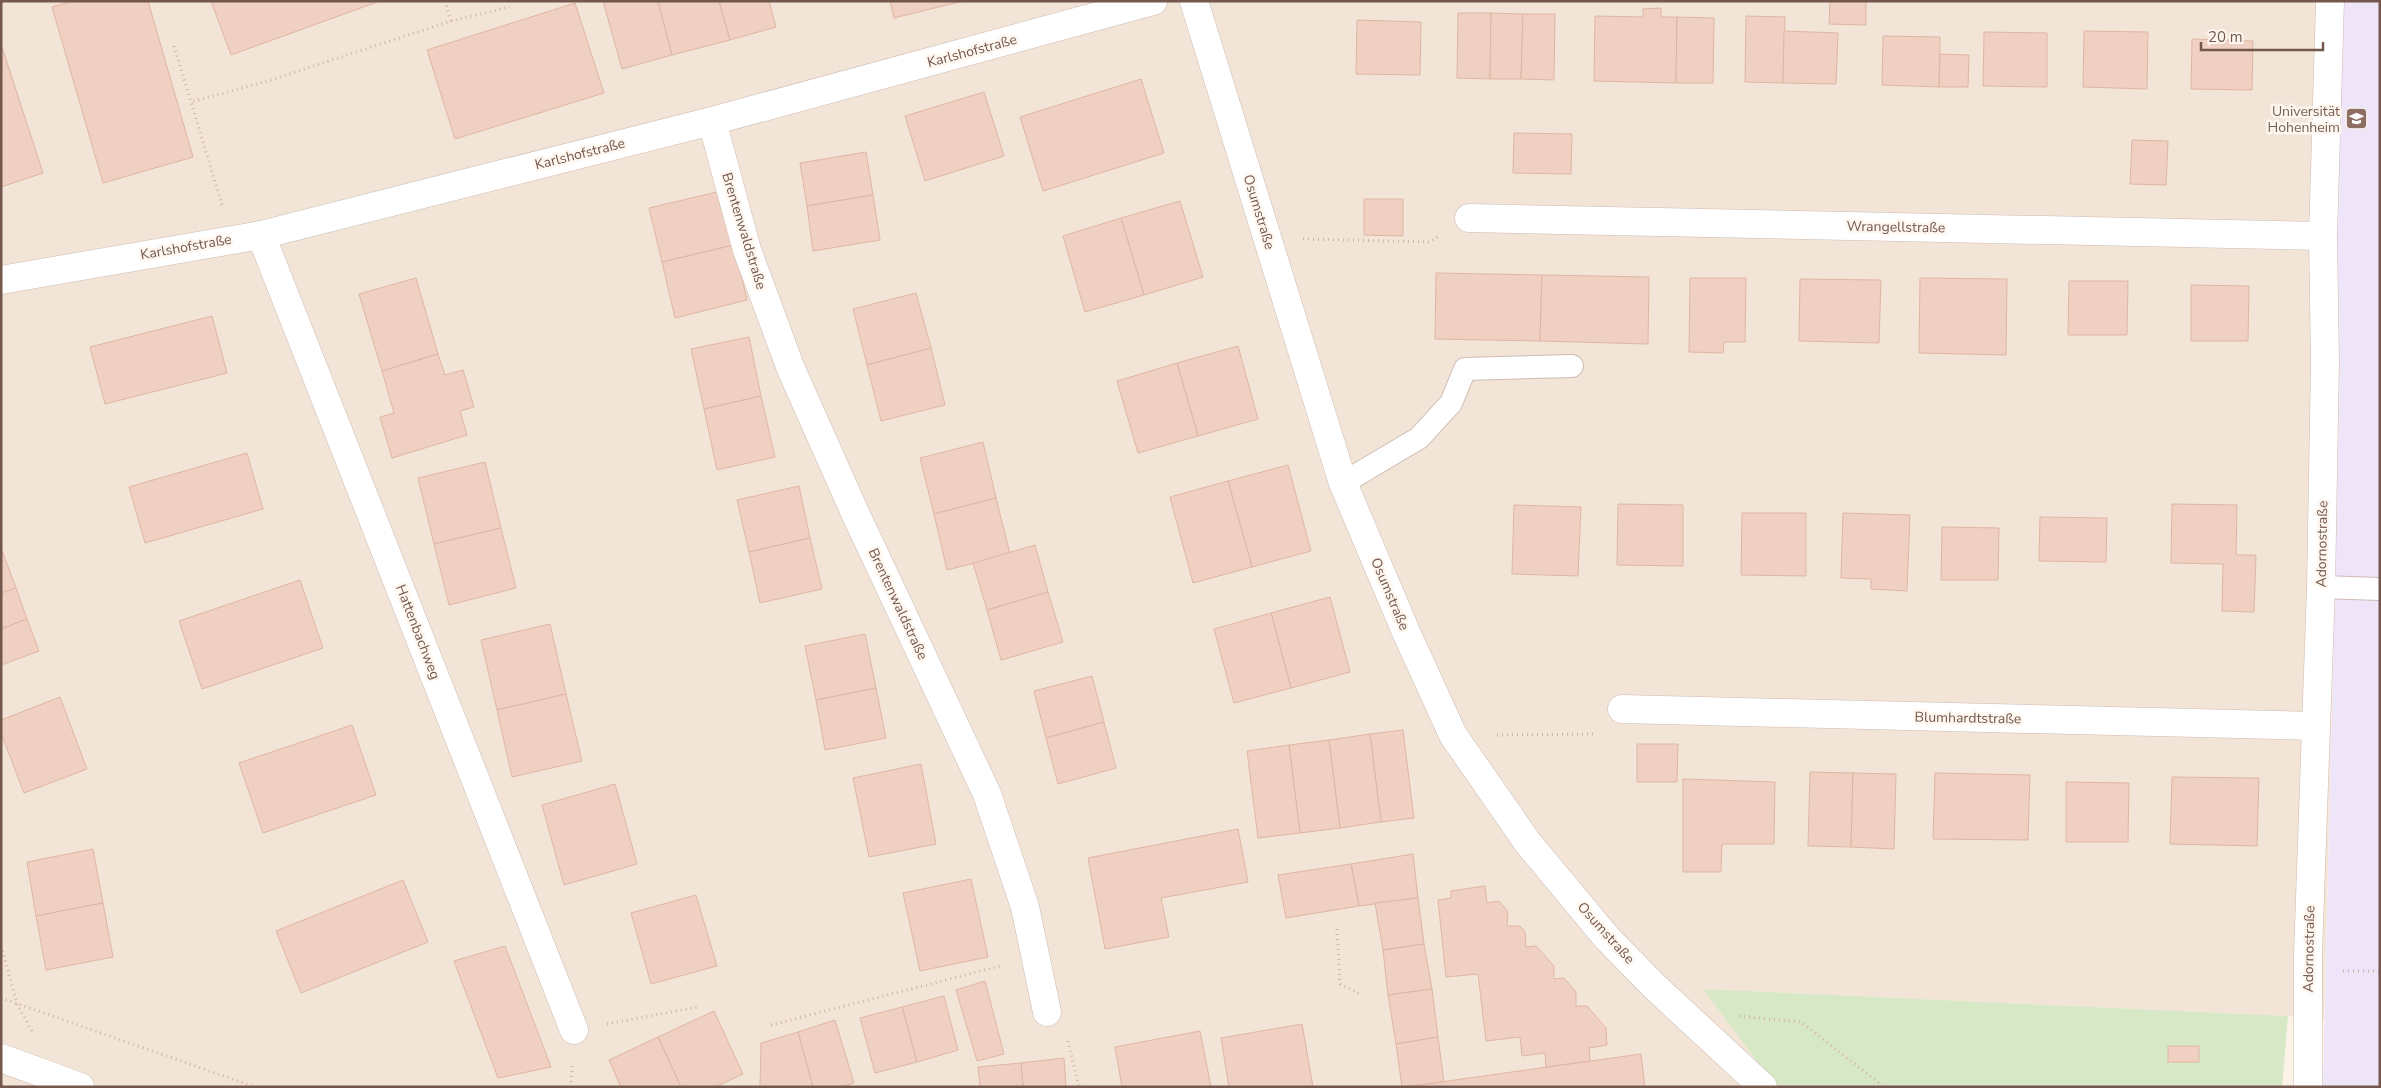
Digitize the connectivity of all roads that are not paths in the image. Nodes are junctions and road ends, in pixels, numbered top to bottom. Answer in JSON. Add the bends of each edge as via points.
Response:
{"nodes":[{"id":1,"x":1153,"y":1,"type":"edge"},
{"id":2,"x":1194,"y":1,"type":"edge"},
{"id":3,"x":2330,"y":1,"type":"edge"},
{"id":4,"x":712,"y":121,"type":"junction"},
{"id":5,"x":1469,"y":218,"type":"road end"},
{"id":6,"x":261,"y":234,"type":"junction"},
{"id":7,"x":2323,"y":236,"type":"junction"},
{"id":8,"x":1,"y":280,"type":"edge"},
{"id":9,"x":1572,"y":366,"type":"dead end"},
{"id":10,"x":1343,"y":483,"type":"junction"},
{"id":11,"x":2321,"y":587,"type":"junction"},
{"id":12,"x":2380,"y":589,"type":"edge"},
{"id":13,"x":1622,"y":710,"type":"road end"},
{"id":14,"x":2314,"y":726,"type":"junction"},
{"id":15,"x":1047,"y":1012,"type":"road end"},
{"id":16,"x":574,"y":1030,"type":"road end"},
{"id":17,"x":1,"y":1058,"type":"edge"},
{"id":18,"x":69,"y":1083,"type":"edge"},
{"id":19,"x":1763,"y":1087,"type":"edge"},
{"id":20,"x":2308,"y":1087,"type":"edge"}],
"edges":[{"from":1,"to":4,"type":"street","name":"Karlshofstraße"},
{"from":2,"to":10,"type":"street","name":"Osumstraße"},
{"from":3,"to":7,"type":"street","name":"Adornostraße"},
{"from":4,"to":6,"type":"street","name":"Karlshofstraße"},
{"from":4,"to":15,"type":"street","name":"Brentenwaldstraße","via":[[747,250],[791,369],[987,794],[1025,907]]},
{"from":5,"to":7,"type":"street","name":"Wrangellstraße"},
{"from":6,"to":8,"type":"street","name":"Karlshofstraße"},
{"from":6,"to":16,"type":"street","name":"Hattenbachweg"},
{"from":7,"to":11,"type":"street","name":"Adornostraße","via":[[2325,362]]},
{"from":9,"to":10,"type":"lane","via":[[1465,369],[1451,403],[1418,438]]},
{"from":10,"to":19,"type":"street","name":"Osumstraße","via":[[1453,735],[1528,844],[1607,938]]},
{"from":11,"to":12,"type":"lane"},
{"from":11,"to":14,"type":"street","name":"Adornostraße"},
{"from":13,"to":14,"type":"street","name":"Blumhardtstraße"},
{"from":14,"to":20,"type":"street","name":"Adornostraße"},
{"from":17,"to":18,"type":"street"}]}
